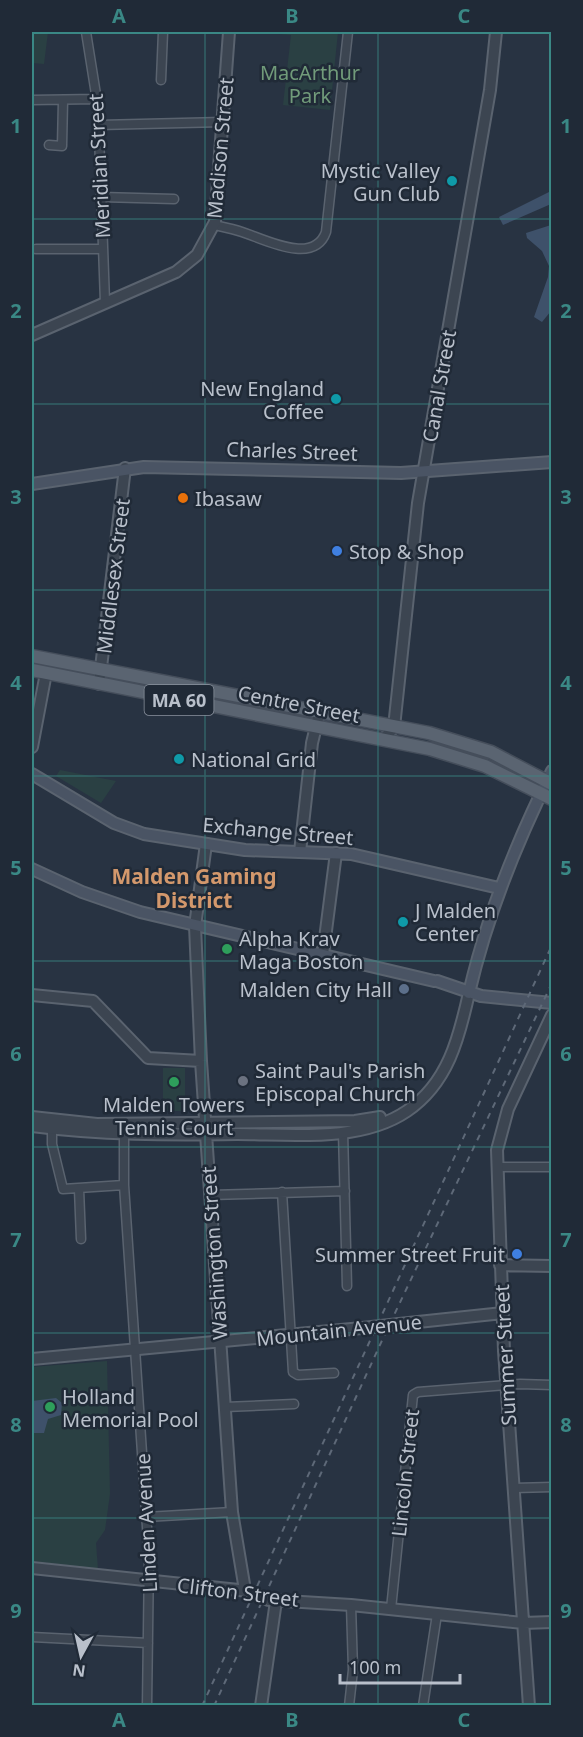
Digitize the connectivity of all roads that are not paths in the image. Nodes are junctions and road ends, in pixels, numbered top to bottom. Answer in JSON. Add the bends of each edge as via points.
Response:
{"nodes":[{"id":1,"x":86,"y":32,"type":"edge"},
{"id":2,"x":163,"y":32,"type":"edge"},
{"id":3,"x":229,"y":32,"type":"edge"},
{"id":4,"x":348,"y":32,"type":"edge"},
{"id":5,"x":496,"y":32,"type":"edge"},
{"id":6,"x":161,"y":80,"type":"dead end"},
{"id":7,"x":98,"y":99,"type":"junction"},
{"id":8,"x":32,"y":100,"type":"edge"},
{"id":9,"x":63,"y":100,"type":"junction"},
{"id":10,"x":223,"y":122,"type":"junction"},
{"id":11,"x":99,"y":125,"type":"junction"},
{"id":12,"x":49,"y":145,"type":"dead end"},
{"id":13,"x":100,"y":197,"type":"junction"},
{"id":14,"x":174,"y":199,"type":"dead end"},
{"id":15,"x":214,"y":225,"type":"junction"},
{"id":16,"x":36,"y":249,"type":"dead end"},
{"id":17,"x":102,"y":249,"type":"junction"},
{"id":18,"x":105,"y":302,"type":"junction"},
{"id":19,"x":32,"y":334,"type":"edge"},
{"id":20,"x":552,"y":462,"type":"edge"},
{"id":21,"x":125,"y":468,"type":"junction"},
{"id":22,"x":424,"y":472,"type":"junction"},
{"id":23,"x":32,"y":484,"type":"edge"},
{"id":24,"x":32,"y":656,"type":"edge"},
{"id":25,"x":32,"y":670,"type":"edge"},
{"id":26,"x":102,"y":670,"type":"junction"},
{"id":27,"x":46,"y":673,"type":"junction"},
{"id":28,"x":99,"y":684,"type":"junction"},
{"id":29,"x":317,"y":720,"type":"junction"},
{"id":30,"x":394,"y":727,"type":"junction"},
{"id":31,"x":384,"y":739,"type":"junction"},
{"id":32,"x":32,"y":747,"type":"edge"},
{"id":33,"x":32,"y":776,"type":"edge"},
{"id":34,"x":550,"y":779,"type":"edge"},
{"id":35,"x":546,"y":796,"type":"edge"},
{"id":36,"x":206,"y":844,"type":"junction"},
{"id":37,"x":300,"y":852,"type":"junction"},
{"id":38,"x":336,"y":853,"type":"junction"},
{"id":39,"x":32,"y":869,"type":"edge"},
{"id":40,"x":499,"y":888,"type":"junction"},
{"id":41,"x":195,"y":926,"type":"junction"},
{"id":42,"x":323,"y":954,"type":"junction"},
{"id":43,"x":469,"y":993,"type":"junction"},
{"id":44,"x":32,"y":995,"type":"edge"},
{"id":45,"x":552,"y":1003,"type":"edge"},
{"id":46,"x":552,"y":1015,"type":"edge"},
{"id":47,"x":201,"y":1061,"type":"junction"},
{"id":48,"x":421,"y":1097,"type":"junction"},
{"id":49,"x":32,"y":1117,"type":"edge"},
{"id":50,"x":314,"y":1120,"type":"junction"},
{"id":51,"x":32,"y":1126,"type":"edge"},
{"id":52,"x":52,"y":1128,"type":"junction"},
{"id":53,"x":205,"y":1129,"type":"junction"},
{"id":54,"x":124,"y":1130,"type":"junction"},
{"id":55,"x":343,"y":1132,"type":"junction"},
{"id":56,"x":314,"y":1133,"type":"junction"},
{"id":57,"x":497,"y":1167,"type":"junction"},
{"id":58,"x":552,"y":1167,"type":"edge"},
{"id":59,"x":124,"y":1185,"type":"junction"},
{"id":60,"x":79,"y":1189,"type":"junction"},
{"id":61,"x":345,"y":1191,"type":"junction"},
{"id":62,"x":282,"y":1192,"type":"junction"},
{"id":63,"x":210,"y":1195,"type":"junction"},
{"id":64,"x":81,"y":1239,"type":"dead end"},
{"id":65,"x":500,"y":1265,"type":"junction"},
{"id":66,"x":552,"y":1266,"type":"edge"},
{"id":67,"x":347,"y":1286,"type":"dead end"},
{"id":68,"x":503,"y":1313,"type":"junction"},
{"id":69,"x":292,"y":1335,"type":"junction"},
{"id":70,"x":220,"y":1342,"type":"junction"},
{"id":71,"x":135,"y":1349,"type":"junction"},
{"id":72,"x":32,"y":1359,"type":"edge"},
{"id":73,"x":334,"y":1373,"type":"dead end"},
{"id":74,"x":506,"y":1385,"type":"junction"},
{"id":75,"x":552,"y":1385,"type":"edge"},
{"id":76,"x":294,"y":1404,"type":"dead end"},
{"id":77,"x":225,"y":1407,"type":"junction"},
{"id":78,"x":552,"y":1487,"type":"edge"},
{"id":79,"x":514,"y":1488,"type":"junction"},
{"id":80,"x":232,"y":1512,"type":"junction"},
{"id":81,"x":146,"y":1517,"type":"junction"},
{"id":82,"x":32,"y":1568,"type":"edge"},
{"id":83,"x":150,"y":1581,"type":"junction"},
{"id":84,"x":247,"y":1590,"type":"junction"},
{"id":85,"x":272,"y":1601,"type":"junction"},
{"id":86,"x":351,"y":1605,"type":"junction"},
{"id":87,"x":391,"y":1609,"type":"junction"},
{"id":88,"x":437,"y":1614,"type":"junction"},
{"id":89,"x":552,"y":1622,"type":"edge"},
{"id":90,"x":523,"y":1623,"type":"junction"},
{"id":91,"x":32,"y":1637,"type":"edge"},
{"id":92,"x":148,"y":1643,"type":"junction"},
{"id":93,"x":147,"y":1706,"type":"edge"},
{"id":94,"x":261,"y":1706,"type":"edge"},
{"id":95,"x":349,"y":1706,"type":"edge"},
{"id":96,"x":423,"y":1706,"type":"edge"},
{"id":97,"x":529,"y":1706,"type":"edge"}],
"edges":[{"from":1,"to":7,"type":"street","name":"Meridian Street"},
{"from":2,"to":6,"type":"street"},
{"from":3,"to":10,"type":"street","name":"Madison Street"},
{"from":4,"to":15,"type":"street","via":[[322,239],[308,248],[282,246]]},
{"from":5,"to":22,"type":"street","name":"Canal Street","via":[[490,90]]},
{"from":7,"to":9,"type":"street"},
{"from":7,"to":11,"type":"street","name":"Meridian Street"},
{"from":8,"to":9,"type":"street"},
{"from":9,"to":12,"type":"street","via":[[62,146]]},
{"from":10,"to":11,"type":"street"},
{"from":10,"to":15,"type":"street","name":"Madison Street"},
{"from":11,"to":13,"type":"street","name":"Meridian Street"},
{"from":13,"to":14,"type":"street"},
{"from":13,"to":17,"type":"street","name":"Meridian Street"},
{"from":15,"to":18,"type":"street","name":"Madison Street","via":[[185,267]]},
{"from":16,"to":17,"type":"street"},
{"from":17,"to":18,"type":"street","name":"Meridian Street"},
{"from":18,"to":19,"type":"street","name":"Madison Street"},
{"from":20,"to":22,"type":"main road","name":"Charles Street"},
{"from":21,"to":22,"type":"main road","name":"Charles Street"},
{"from":21,"to":23,"type":"main road","name":"Charles Street"},
{"from":21,"to":26,"type":"street","name":"Middlesex Street"},
{"from":22,"to":30,"type":"street","name":"Canal Street"},
{"from":24,"to":26,"type":"main road","name":"Centre Street","number":"MA 60"},
{"from":25,"to":27,"type":"main road","name":"Centre Street","number":"MA 60"},
{"from":26,"to":28,"type":"street","name":"Middlesex Street"},
{"from":26,"to":29,"type":"main road","name":"Centre Street","number":"MA 60"},
{"from":27,"to":28,"type":"main road","name":"Centre Street","number":"MA 60"},
{"from":27,"to":32,"type":"street"},
{"from":28,"to":29,"type":"main road","name":"Centre Street","number":"MA 60"},
{"from":29,"to":30,"type":"main road","name":"Centre Street","number":"MA 60"},
{"from":29,"to":31,"type":"main road","name":"Centre Street","number":"MA 60"},
{"from":29,"to":37,"type":"street"},
{"from":30,"to":31,"type":"street"},
{"from":30,"to":34,"type":"main road","name":"Centre Street","number":"MA 60","via":[[459,741]]},
{"from":31,"to":35,"type":"main road","name":"Centre Street","number":"MA 60","via":[[469,759]]},
{"from":33,"to":36,"type":"main road","name":"Exchange Street","via":[[122,827]]},
{"from":34,"to":35,"type":"main road"},
{"from":35,"to":40,"type":"main road"},
{"from":36,"to":37,"type":"main road","name":"Exchange Street"},
{"from":36,"to":41,"type":"street","name":"Washington Street"},
{"from":37,"to":38,"type":"main road","name":"Exchange Street"},
{"from":38,"to":40,"type":"main road","name":"Exchange Street"},
{"from":38,"to":42,"type":"street"},
{"from":39,"to":41,"type":"main road","via":[[100,898]]},
{"from":40,"to":43,"type":"main road","via":[[479,947]]},
{"from":41,"to":42,"type":"main road"},
{"from":41,"to":47,"type":"street","name":"Washington Street"},
{"from":42,"to":43,"type":"main road","via":[[436,981]]},
{"from":43,"to":45,"type":"main road"},
{"from":43,"to":48,"type":"street","via":[[455,1051],[439,1079]]},
{"from":44,"to":47,"type":"street","via":[[91,1000],[151,1059]]},
{"from":46,"to":57,"type":"street","name":"Summer Street","via":[[501,1127]]},
{"from":47,"to":53,"type":"street","name":"Washington Street"},
{"from":48,"to":50,"type":"street","via":[[372,1119]]},
{"from":48,"to":55,"type":"street","via":[[396,1117]]},
{"from":49,"to":54,"type":"street"},
{"from":50,"to":53,"type":"street"},
{"from":50,"to":56,"type":"street"},
{"from":51,"to":52,"type":"street"},
{"from":52,"to":54,"type":"street"},
{"from":52,"to":60,"type":"street","via":[[62,1188]]},
{"from":53,"to":54,"type":"street"},
{"from":53,"to":56,"type":"street"},
{"from":53,"to":63,"type":"street","name":"Washington Street"},
{"from":54,"to":59,"type":"street","name":"Linden Avenue"},
{"from":55,"to":56,"type":"street"},
{"from":55,"to":61,"type":"street"},
{"from":57,"to":58,"type":"street"},
{"from":57,"to":65,"type":"street","name":"Summer Street"},
{"from":59,"to":60,"type":"street"},
{"from":59,"to":71,"type":"street","name":"Linden Avenue"},
{"from":60,"to":64,"type":"street"},
{"from":61,"to":62,"type":"street"},
{"from":61,"to":67,"type":"street"},
{"from":62,"to":63,"type":"street"},
{"from":62,"to":69,"type":"street"},
{"from":63,"to":70,"type":"street","name":"Washington Street"},
{"from":65,"to":66,"type":"street"},
{"from":65,"to":68,"type":"street","name":"Summer Street"},
{"from":68,"to":69,"type":"street","name":"Mountain Avenue","bridge":true},
{"from":68,"to":74,"type":"street","name":"Summer Street"},
{"from":69,"to":70,"type":"street","name":"Mountain Avenue"},
{"from":69,"to":73,"type":"street","via":[[295,1374]]},
{"from":70,"to":71,"type":"street","name":"Mountain Avenue"},
{"from":70,"to":77,"type":"street","name":"Washington Street"},
{"from":71,"to":72,"type":"street","name":"Mountain Avenue"},
{"from":71,"to":81,"type":"street","name":"Linden Avenue"},
{"from":74,"to":75,"type":"street"},
{"from":74,"to":79,"type":"street","name":"Summer Street"},
{"from":74,"to":87,"type":"street","name":"Lincoln Street","via":[[414,1394]]},
{"from":76,"to":77,"type":"street"},
{"from":77,"to":80,"type":"street","name":"Washington Street"},
{"from":78,"to":79,"type":"street"},
{"from":79,"to":90,"type":"street","name":"Summer Street"},
{"from":80,"to":81,"type":"street"},
{"from":80,"to":84,"type":"street","name":"Washington Street"},
{"from":81,"to":83,"type":"street","name":"Linden Avenue"},
{"from":82,"to":83,"type":"street","name":"Clifton Street"},
{"from":83,"to":84,"type":"street","name":"Clifton Street"},
{"from":83,"to":92,"type":"street","name":"Linden Avenue"},
{"from":84,"to":85,"type":"street","name":"Clifton Street","bridge":true},
{"from":85,"to":86,"type":"street","name":"Clifton Street"},
{"from":85,"to":94,"type":"street"},
{"from":86,"to":87,"type":"street","name":"Clifton Street"},
{"from":86,"to":95,"type":"street","via":[[353,1670]]},
{"from":87,"to":88,"type":"street","name":"Clifton Street"},
{"from":88,"to":90,"type":"street","name":"Clifton Street"},
{"from":88,"to":96,"type":"street"},
{"from":89,"to":90,"type":"street","name":"Clifton Street"},
{"from":90,"to":97,"type":"street","name":"Summer Street"},
{"from":91,"to":92,"type":"street"},
{"from":92,"to":93,"type":"street","name":"Linden Avenue"}]}
